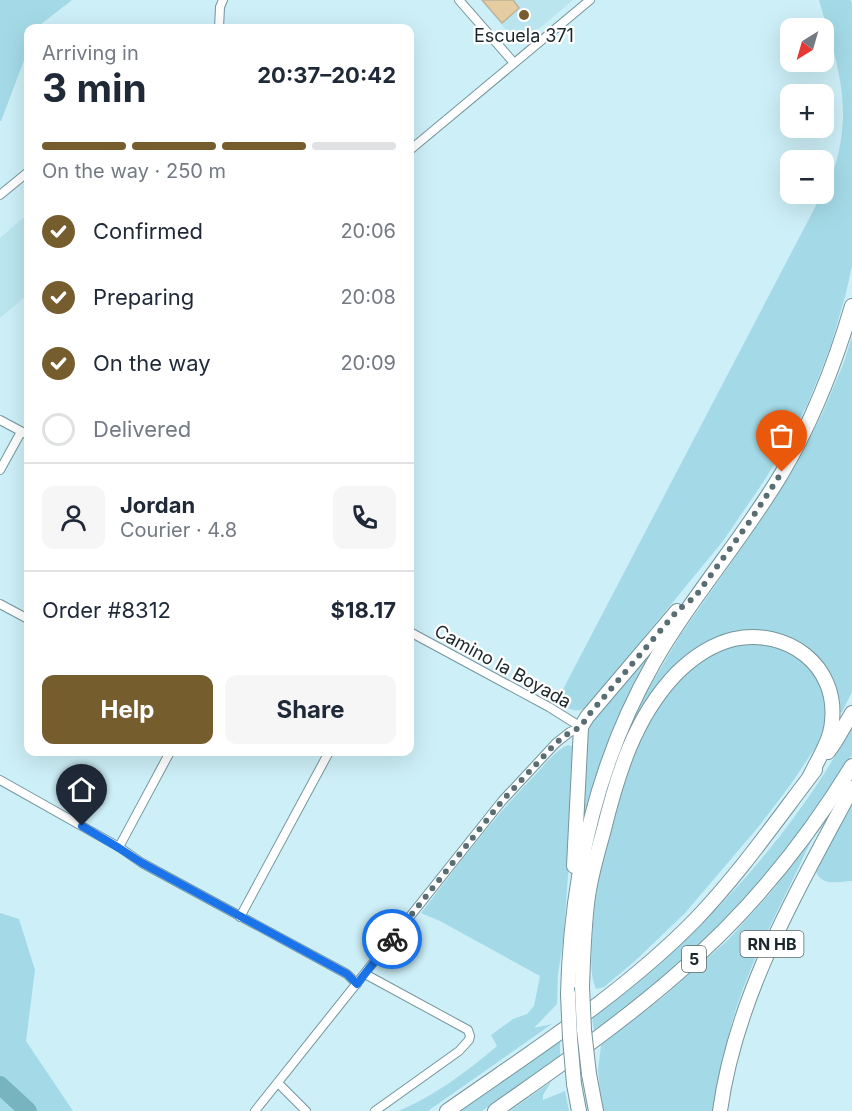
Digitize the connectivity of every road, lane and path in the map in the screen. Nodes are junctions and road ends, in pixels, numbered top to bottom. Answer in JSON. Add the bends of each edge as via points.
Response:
{"nodes":[{"id":1,"x":223,"y":0,"type":"edge"},
{"id":2,"x":459,"y":0,"type":"edge"},
{"id":3,"x":591,"y":0,"type":"edge"},
{"id":4,"x":219,"y":24,"type":"edge"},
{"id":5,"x":514,"y":63,"type":"junction"},
{"id":6,"x":414,"y":147,"type":"edge"},
{"id":7,"x":24,"y":175,"type":"edge"},
{"id":8,"x":0,"y":195,"type":"edge"},
{"id":9,"x":852,"y":306,"type":"edge"},
{"id":10,"x":0,"y":420,"type":"edge"},
{"id":11,"x":24,"y":432,"type":"edge"},
{"id":12,"x":24,"y":434,"type":"edge"},
{"id":13,"x":0,"y":470,"type":"edge"},
{"id":14,"x":695,"y":597,"type":"junction"},
{"id":15,"x":0,"y":604,"type":"edge"},
{"id":16,"x":24,"y":617,"type":"edge"},
{"id":17,"x":414,"y":634,"type":"edge"},
{"id":18,"x":852,"y":713,"type":"edge"},
{"id":19,"x":581,"y":727,"type":"junction"},
{"id":20,"x":168,"y":756,"type":"edge"},
{"id":21,"x":327,"y":756,"type":"edge"},
{"id":22,"x":852,"y":766,"type":"edge"},
{"id":23,"x":810,"y":776,"type":"junction"},
{"id":24,"x":0,"y":780,"type":"edge"},
{"id":25,"x":852,"y":788,"type":"edge"},
{"id":26,"x":119,"y":848,"type":"junction"},
{"id":27,"x":576,"y":888,"type":"junction"},
{"id":28,"x":240,"y":917,"type":"junction"},
{"id":29,"x":364,"y":974,"type":"junction"},
{"id":30,"x":357,"y":984,"type":"junction"},
{"id":31,"x":278,"y":1083,"type":"junction"},
{"id":32,"x":255,"y":1111,"type":"edge"},
{"id":33,"x":306,"y":1111,"type":"edge"},
{"id":34,"x":375,"y":1111,"type":"edge"},
{"id":35,"x":447,"y":1111,"type":"edge"},
{"id":36,"x":495,"y":1111,"type":"edge"},
{"id":37,"x":579,"y":1111,"type":"edge"},
{"id":38,"x":596,"y":1111,"type":"edge"},
{"id":39,"x":720,"y":1111,"type":"edge"}],
"edges":[{"from":1,"to":4,"type":"street"},
{"from":2,"to":5,"type":"street"},
{"from":3,"to":5,"type":"street"},
{"from":5,"to":6,"type":"street"},
{"from":7,"to":8,"type":"street"},
{"from":9,"to":14,"type":"highway","via":[[833,366],[804,432],[767,496]]},
{"from":10,"to":11,"type":"street"},
{"from":12,"to":13,"type":"street"},
{"from":14,"to":19,"type":"highway","via":[[678,610]]},
{"from":14,"to":27,"type":"highway","via":[[653,664],[621,728],[602,776]]},
{"from":15,"to":16,"type":"street"},
{"from":17,"to":19,"type":"street","name":"Camino la Boyada"},
{"from":18,"to":23,"type":"highway","number":"5"},
{"from":19,"to":27,"type":"highway","via":[[573,864]]},
{"from":19,"to":29,"type":"street","via":[[556,743],[508,794]]},
{"from":20,"to":26,"type":"street"},
{"from":21,"to":28,"type":"street"},
{"from":22,"to":36,"type":"highway","number":"5","via":[[783,864],[705,949],[611,1028]]},
{"from":23,"to":35,"type":"highway","number":"5","via":[[720,893],[683,932],[609,995]]},
{"from":23,"to":38,"type":"highway","bridge":true,"via":[[830,732],[832,699],[818,667],[802,652],[781,641],[744,638],[708,650],[678,673],[652,704],[626,755],[588,895],[582,987]]},
{"from":24,"to":26,"type":"street"},
{"from":25,"to":39,"type":"highway","number":"RN HB","via":[[764,961],[728,1067]]},
{"from":26,"to":28,"type":"street"},
{"from":27,"to":37,"type":"highway","bridge":true,"via":[[568,994]]},
{"from":28,"to":30,"type":"street","via":[[347,974]]},
{"from":29,"to":30,"type":"street"},
{"from":29,"to":34,"type":"street","via":[[468,1030],[470,1036],[459,1051]]},
{"from":30,"to":31,"type":"street"},
{"from":31,"to":32,"type":"street"},
{"from":31,"to":33,"type":"street"}]}
